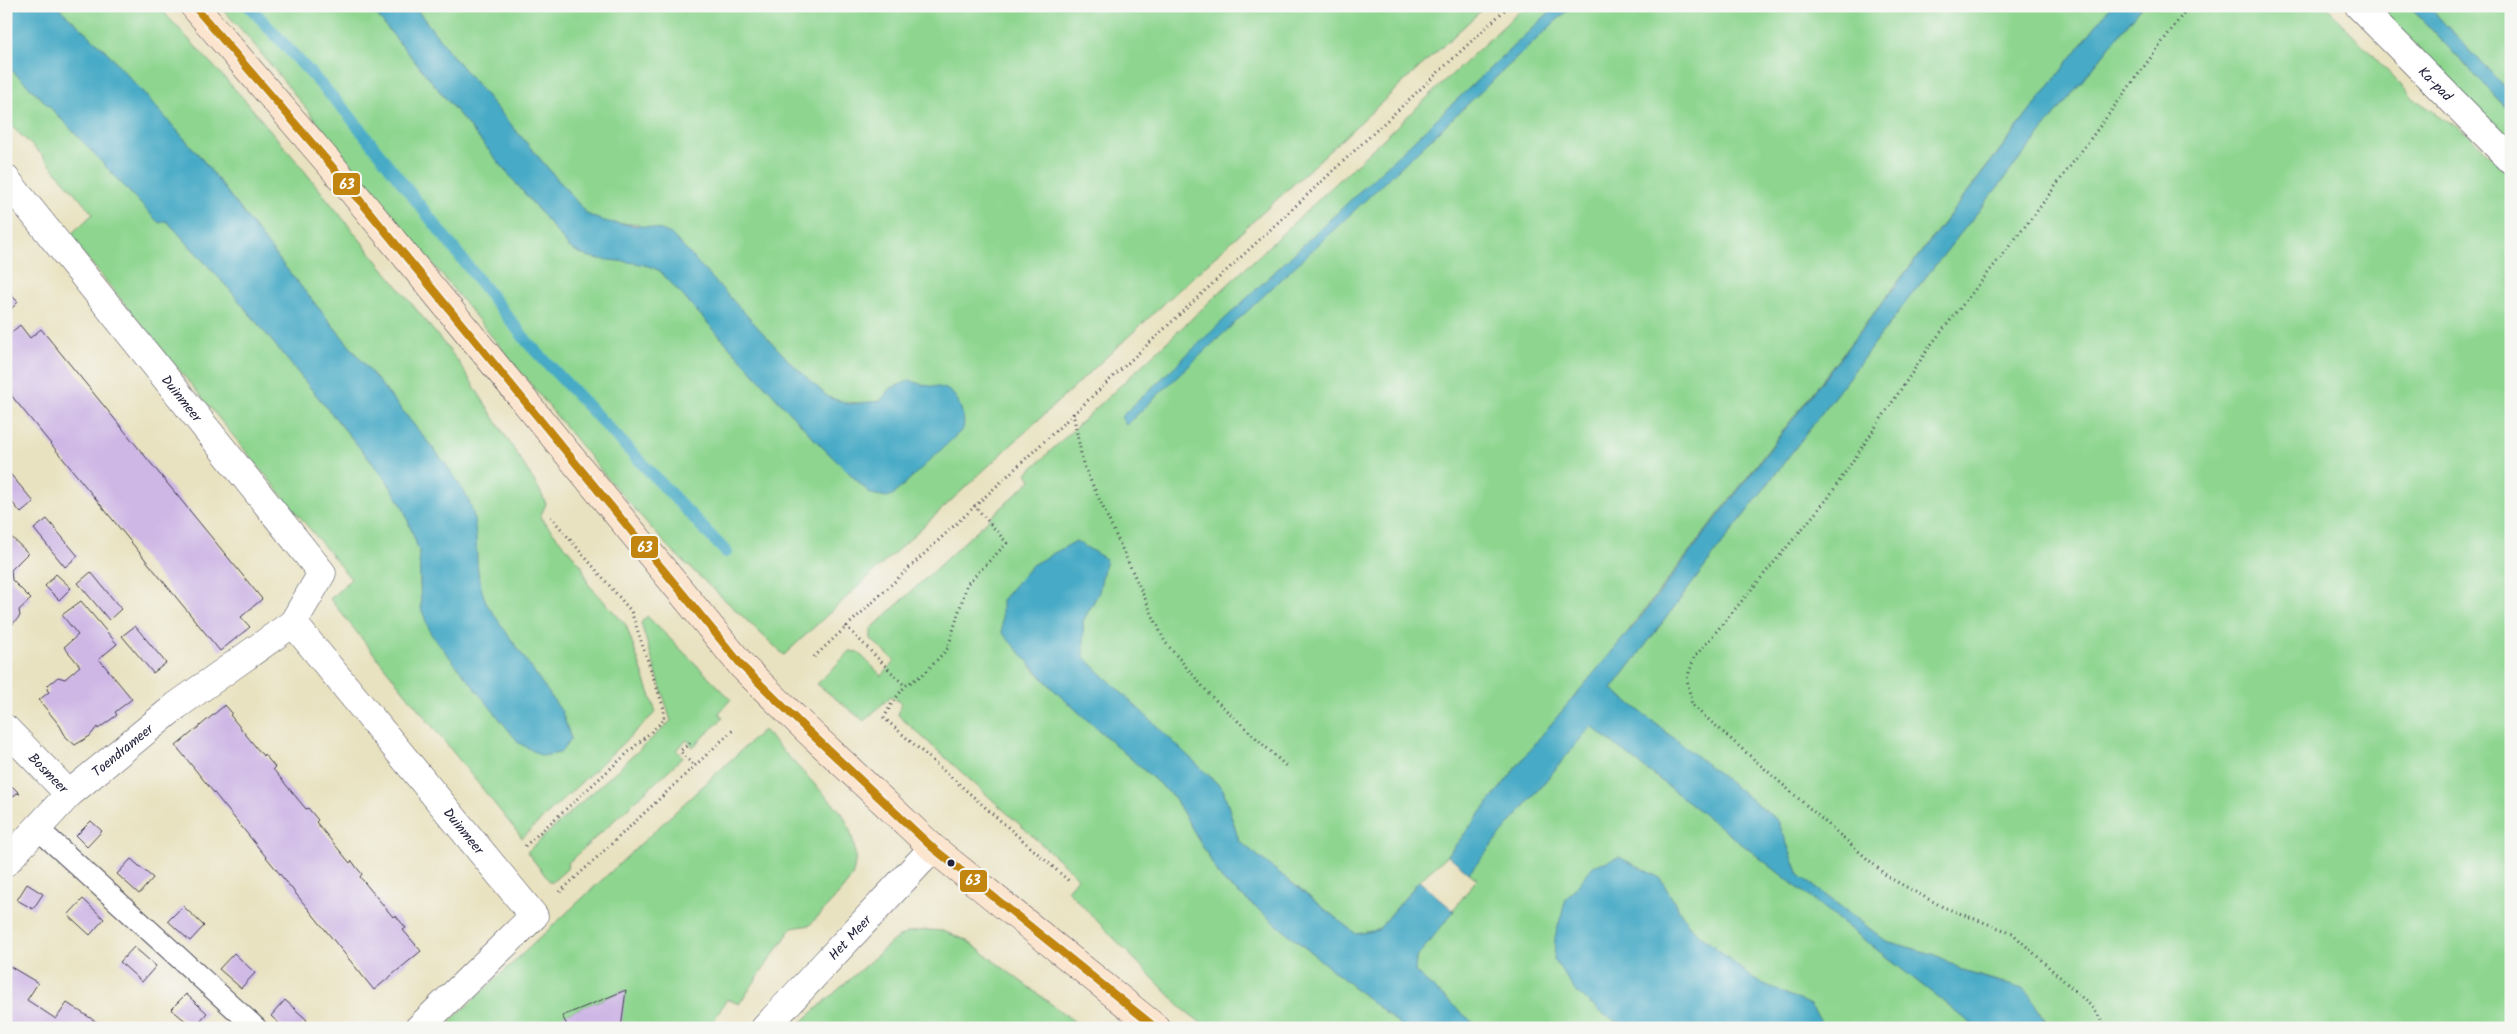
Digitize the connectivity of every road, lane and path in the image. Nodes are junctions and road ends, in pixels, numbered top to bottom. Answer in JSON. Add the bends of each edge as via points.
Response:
{"nodes":[{"id":1,"x":194,"y":6,"type":"edge"},
{"id":2,"x":1509,"y":6,"type":"edge"},
{"id":3,"x":2189,"y":6,"type":"edge"},
{"id":4,"x":2359,"y":6,"type":"edge"},
{"id":5,"x":2511,"y":160,"type":"edge"},
{"id":6,"x":6,"y":179,"type":"edge"},
{"id":7,"x":1073,"y":413,"type":"junction"},
{"id":8,"x":974,"y":505,"type":"junction"},
{"id":9,"x":551,"y":517,"type":"dead end"},
{"id":10,"x":293,"y":623,"type":"junction"},
{"id":11,"x":846,"y":626,"type":"junction"},
{"id":12,"x":814,"y":657,"type":"dead end"},
{"id":13,"x":905,"y":686,"type":"junction"},
{"id":14,"x":176,"y":706,"type":"joint"},
{"id":15,"x":6,"y":729,"type":"edge"},
{"id":16,"x":733,"y":730,"type":"dead end"},
{"id":17,"x":690,"y":743,"type":"dead end"},
{"id":18,"x":694,"y":766,"type":"junction"},
{"id":19,"x":1286,"y":766,"type":"dead end"},
{"id":20,"x":69,"y":794,"type":"junction"},
{"id":21,"x":37,"y":828,"type":"junction"},
{"id":22,"x":933,"y":848,"type":"junction"},
{"id":23,"x":6,"y":862,"type":"edge"},
{"id":24,"x":496,"y":871,"type":"junction"},
{"id":25,"x":1070,"y":882,"type":"dead end"},
{"id":26,"x":534,"y":916,"type":"junction"},
{"id":27,"x":256,"y":1028,"type":"edge"},
{"id":28,"x":419,"y":1028,"type":"edge"},
{"id":29,"x":765,"y":1028,"type":"edge"},
{"id":30,"x":1156,"y":1028,"type":"edge"},
{"id":31,"x":2108,"y":1028,"type":"edge"}],
"edges":[{"from":1,"to":22,"type":"main road","via":[[336,172],[743,667]]},
{"from":2,"to":7,"type":"path"},
{"from":3,"to":31,"type":"path","via":[[2034,215],[1930,346],[1828,498],[1694,658],[1688,679],[1692,705],[1888,877],[1943,907],[2012,933],[2090,1005]]},
{"from":4,"to":5,"type":"street","name":"Ka-pad"},
{"from":6,"to":10,"type":"street","name":"Duinmeer","via":[[322,573]]},
{"from":7,"to":8,"type":"path"},
{"from":7,"to":19,"type":"path","via":[[1083,464],[1165,642],[1210,695]]},
{"from":8,"to":11,"type":"path"},
{"from":8,"to":13,"type":"path","via":[[1008,543],[967,584],[948,648],[925,673]]},
{"from":9,"to":24,"type":"path","via":[[631,611],[664,709],[664,720]]},
{"from":10,"to":14,"type":"street","name":"Duinmeer"},
{"from":10,"to":24,"type":"street","name":"Duinmeer"},
{"from":11,"to":12,"type":"path"},
{"from":11,"to":13,"type":"path"},
{"from":13,"to":25,"type":"path","via":[[884,718]]},
{"from":14,"to":20,"type":"street","name":"Toendrameer"},
{"from":15,"to":20,"type":"street","name":"Bosmeer"},
{"from":16,"to":18,"type":"path"},
{"from":17,"to":18,"type":"path","via":[[680,751]]},
{"from":18,"to":26,"type":"path"},
{"from":20,"to":21,"type":"street","name":"Bosmeer"},
{"from":21,"to":23,"type":"street","name":"Bosmeer"},
{"from":21,"to":27,"type":"lane"},
{"from":22,"to":29,"type":"street","name":"Het Meer"},
{"from":22,"to":30,"type":"main road"},
{"from":24,"to":26,"type":"street","name":"Duinmeer"},
{"from":26,"to":28,"type":"street"}]}
